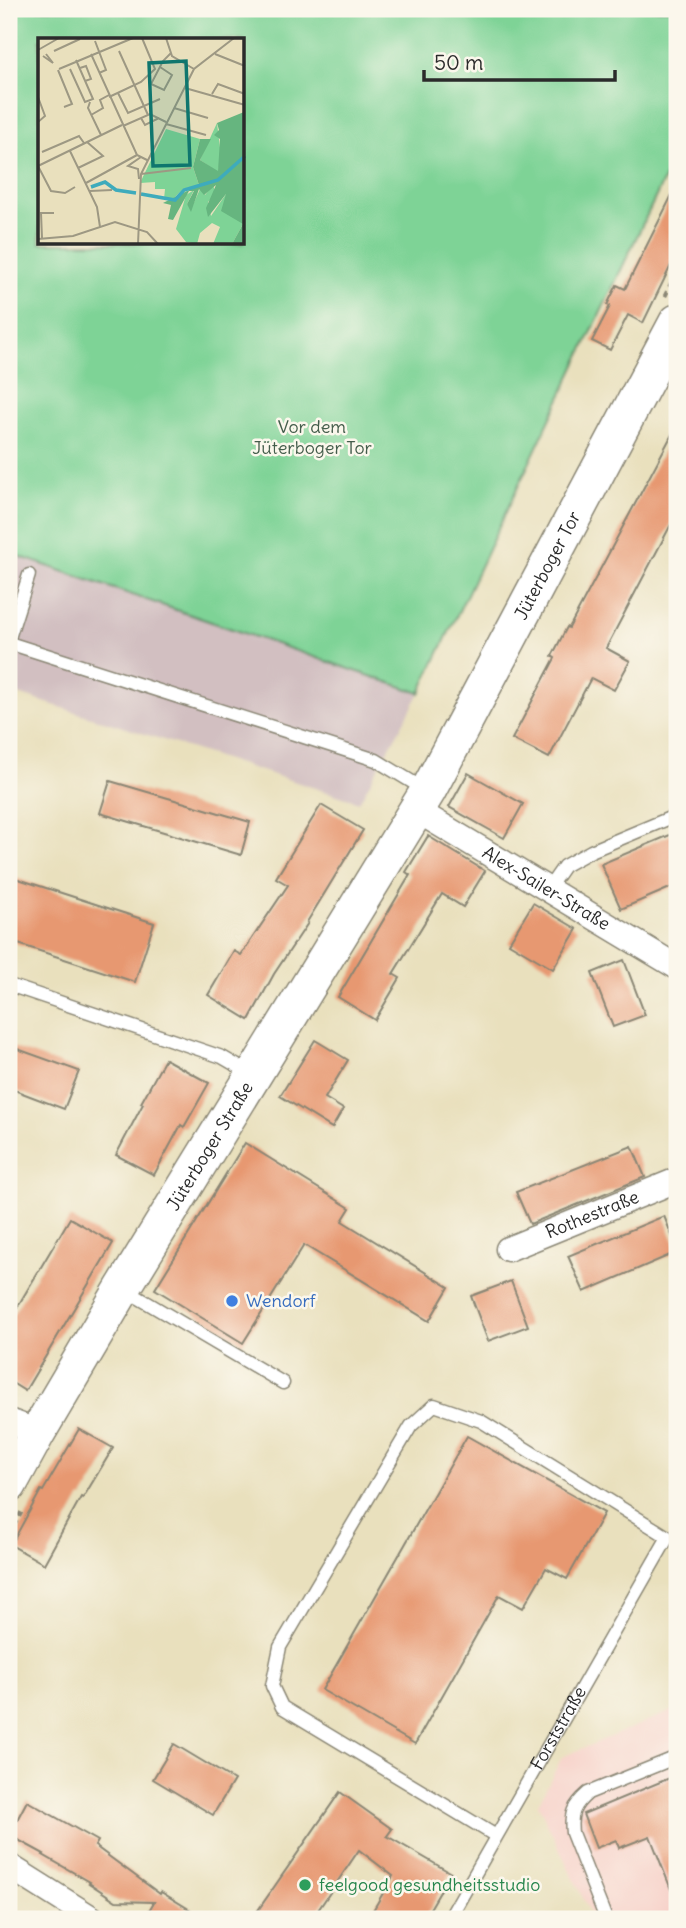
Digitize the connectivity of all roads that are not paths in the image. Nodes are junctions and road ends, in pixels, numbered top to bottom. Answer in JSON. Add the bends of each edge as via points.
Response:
{"nodes":[{"id":1,"x":677,"y":322,"type":"edge"},
{"id":2,"x":30,"y":575,"type":"dead end"},
{"id":3,"x":9,"y":641,"type":"edge"},
{"id":4,"x":422,"y":800,"type":"junction"},
{"id":5,"x":677,"y":816,"type":"edge"},
{"id":6,"x":548,"y":889,"type":"junction"},
{"id":7,"x":677,"y":967,"type":"edge"},
{"id":8,"x":9,"y":985,"type":"edge"},
{"id":9,"x":253,"y":1076,"type":"junction"},
{"id":10,"x":677,"y":1180,"type":"edge"},
{"id":11,"x":508,"y":1249,"type":"dead end"},
{"id":12,"x":123,"y":1288,"type":"junction"},
{"id":13,"x":283,"y":1383,"type":"dead end"},
{"id":14,"x":23,"y":1427,"type":"edge"},
{"id":15,"x":9,"y":1485,"type":"edge"},
{"id":16,"x":677,"y":1757,"type":"edge"},
{"id":17,"x":496,"y":1836,"type":"junction"},
{"id":18,"x":9,"y":1866,"type":"edge"},
{"id":19,"x":93,"y":1919,"type":"edge"},
{"id":20,"x":449,"y":1919,"type":"edge"},
{"id":21,"x":607,"y":1919,"type":"edge"}],
"edges":[{"from":1,"to":4,"type":"main road","name":"Jüterboger Tor"},
{"from":2,"to":3,"type":"lane"},
{"from":3,"to":4,"type":"lane","via":[[376,760]]},
{"from":4,"to":6,"type":"street","name":"Alex-Sailer-Straße"},
{"from":4,"to":9,"type":"main road","name":"Jüterboger Straße"},
{"from":5,"to":6,"type":"lane","via":[[564,866]]},
{"from":6,"to":7,"type":"street","name":"Alex-Sailer-Straße"},
{"from":8,"to":9,"type":"lane","via":[[222,1056]]},
{"from":9,"to":12,"type":"main road","name":"Jüterboger Straße"},
{"from":10,"to":11,"type":"street","name":"Rothestraße"},
{"from":12,"to":13,"type":"lane"},
{"from":12,"to":14,"type":"main road","name":"Jüterboger Straße"},
{"from":14,"to":15,"type":"main road","name":"Jüterboger Straße"},
{"from":16,"to":21,"type":"lane","via":[[588,1793],[576,1804],[572,1833]]},
{"from":17,"to":17,"type":"lane","name":"Forststraße","via":[[668,1537],[481,1421],[435,1405],[411,1426],[280,1647],[272,1686],[282,1707]]},
{"from":17,"to":20,"type":"lane","name":"Forststraße"},
{"from":18,"to":19,"type":"street"}]}
